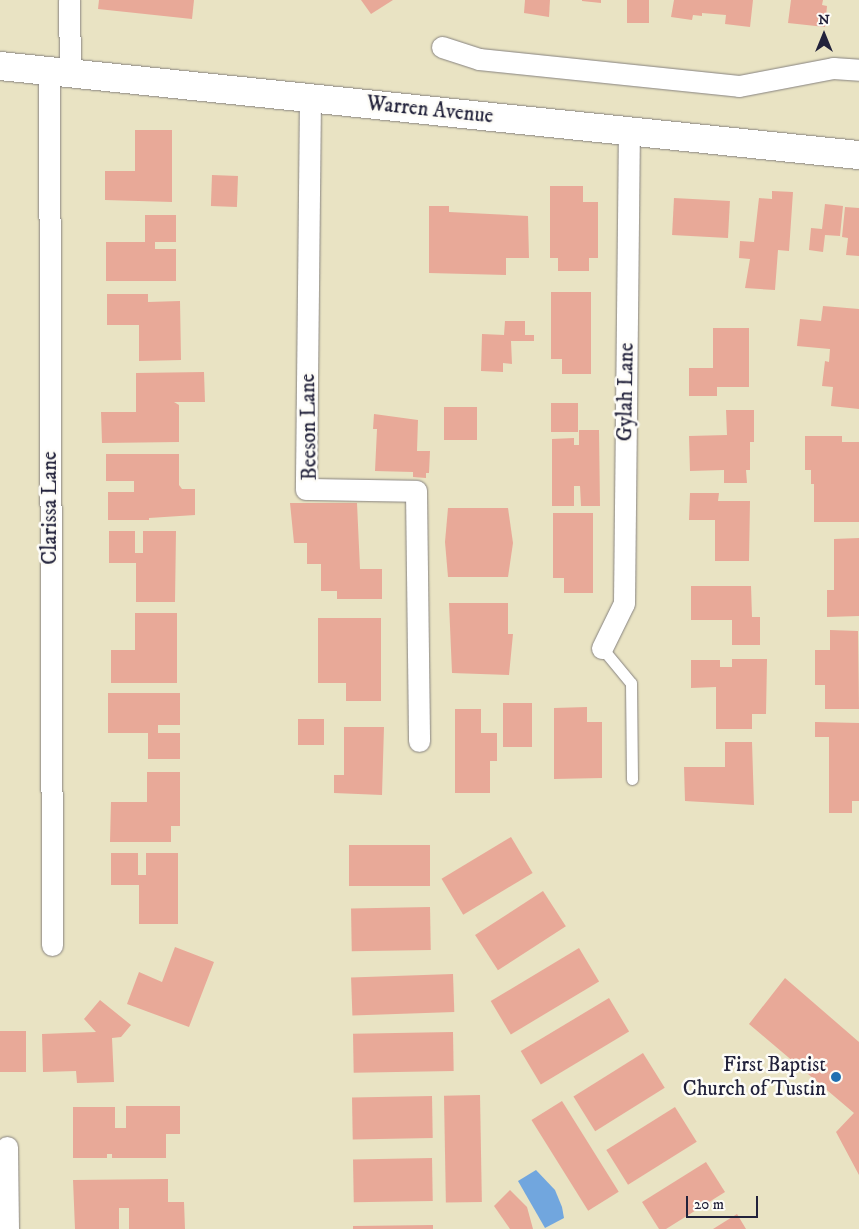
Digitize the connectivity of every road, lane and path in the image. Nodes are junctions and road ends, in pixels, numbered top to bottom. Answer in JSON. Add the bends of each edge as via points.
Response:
{"nodes":[{"id":1,"x":69,"y":0,"type":"edge"},
{"id":2,"x":442,"y":47,"type":"dead end"},
{"id":3,"x":0,"y":66,"type":"edge"},
{"id":4,"x":859,"y":70,"type":"edge"},
{"id":5,"x":59,"y":72,"type":"junction"},
{"id":6,"x":310,"y":98,"type":"junction"},
{"id":7,"x":629,"y":131,"type":"junction"},
{"id":8,"x":859,"y":155,"type":"edge"},
{"id":9,"x":602,"y":648,"type":"joint"},
{"id":10,"x":419,"y":741,"type":"dead end"},
{"id":11,"x":632,"y":779,"type":"dead end"},
{"id":12,"x":52,"y":945,"type":"dead end"},
{"id":13,"x":7,"y":1147,"type":"dead end"},
{"id":14,"x":8,"y":1229,"type":"edge"}],
"edges":[{"from":1,"to":5,"type":"street","name":"Clarissa Lane"},
{"from":2,"to":4,"type":"street","via":[[479,60],[738,86],[833,68]]},
{"from":3,"to":5,"type":"street","name":"Warren Avenue"},
{"from":5,"to":6,"type":"street","name":"Warren Avenue"},
{"from":5,"to":12,"type":"street","name":"Clarissa Lane"},
{"from":6,"to":7,"type":"street","name":"Warren Avenue"},
{"from":6,"to":10,"type":"street","name":"Beeson Lane","via":[[306,489],[416,491]]},
{"from":7,"to":8,"type":"street","name":"Warren Avenue"},
{"from":7,"to":9,"type":"street","name":"Gylah Lane","via":[[624,603]]},
{"from":9,"to":11,"type":"lane","via":[[630,683]]},
{"from":13,"to":14,"type":"street"}]}
